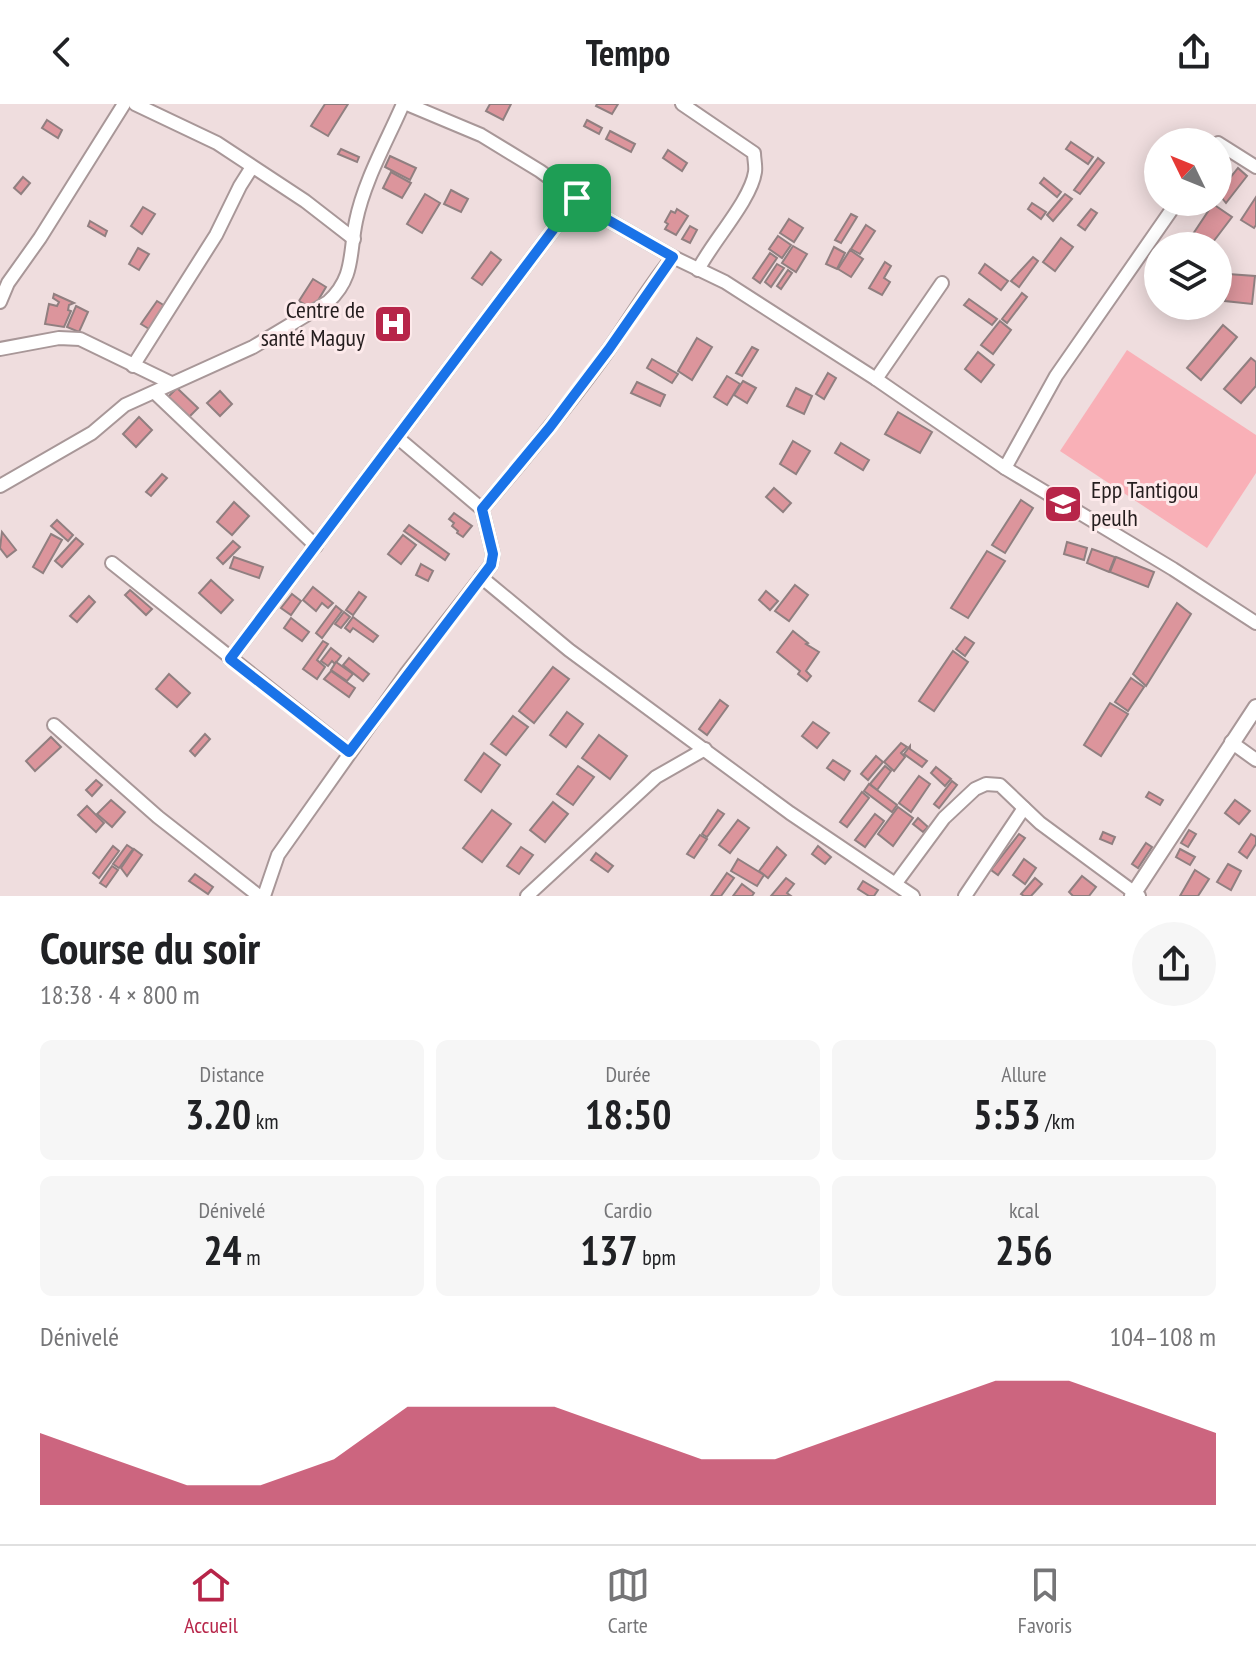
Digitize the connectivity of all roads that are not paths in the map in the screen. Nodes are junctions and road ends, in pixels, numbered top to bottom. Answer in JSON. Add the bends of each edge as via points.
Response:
{"nodes":[{"id":1,"x":124,"y":104,"type":"edge"},
{"id":2,"x":135,"y":104,"type":"edge"},
{"id":3,"x":405,"y":104,"type":"edge"},
{"id":4,"x":682,"y":104,"type":"edge"},
{"id":5,"x":1232,"y":152,"type":"edge"},
{"id":6,"x":252,"y":167,"type":"junction"},
{"id":7,"x":1256,"y":167,"type":"edge"},
{"id":8,"x":577,"y":198,"type":"junction"},
{"id":9,"x":1167,"y":216,"type":"edge"},
{"id":10,"x":354,"y":239,"type":"junction"},
{"id":11,"x":673,"y":257,"type":"junction"},
{"id":12,"x":698,"y":270,"type":"junction"},
{"id":13,"x":942,"y":283,"type":"dead end"},
{"id":14,"x":0,"y":302,"type":"edge"},
{"id":15,"x":0,"y":349,"type":"edge"},
{"id":16,"x":133,"y":366,"type":"junction"},
{"id":17,"x":876,"y":379,"type":"junction"},
{"id":18,"x":171,"y":383,"type":"junction"},
{"id":19,"x":155,"y":393,"type":"junction"},
{"id":20,"x":398,"y":438,"type":"junction"},
{"id":21,"x":1005,"y":468,"type":"junction"},
{"id":22,"x":0,"y":486,"type":"edge"},
{"id":23,"x":482,"y":509,"type":"junction"},
{"id":24,"x":316,"y":546,"type":"junction"},
{"id":25,"x":112,"y":563,"type":"dead end"},
{"id":26,"x":481,"y":577,"type":"junction"},
{"id":27,"x":1256,"y":623,"type":"edge"},
{"id":28,"x":230,"y":659,"type":"junction"},
{"id":29,"x":1256,"y":707,"type":"edge"},
{"id":30,"x":54,"y":725,"type":"dead end"},
{"id":31,"x":1231,"y":742,"type":"junction"},
{"id":32,"x":705,"y":749,"type":"junction"},
{"id":33,"x":349,"y":752,"type":"junction"},
{"id":34,"x":1256,"y":760,"type":"edge"},
{"id":35,"x":1024,"y":808,"type":"junction"},
{"id":36,"x":896,"y":883,"type":"junction"},
{"id":37,"x":1135,"y":895,"type":"edge"},
{"id":38,"x":261,"y":896,"type":"edge"},
{"id":39,"x":527,"y":896,"type":"edge"},
{"id":40,"x":913,"y":896,"type":"edge"},
{"id":41,"x":965,"y":896,"type":"edge"}],
"edges":[{"from":1,"to":14,"type":"street"},
{"from":2,"to":6,"type":"street","via":[[217,143]]},
{"from":3,"to":8,"type":"street","via":[[481,135]]},
{"from":3,"to":10,"type":"street","via":[[370,181]]},
{"from":4,"to":12,"type":"street","via":[[754,153],[750,187]]},
{"from":5,"to":7,"type":"street"},
{"from":6,"to":10,"type":"street"},
{"from":6,"to":16,"type":"street","via":[[216,235]]},
{"from":8,"to":11,"type":"street"},
{"from":8,"to":20,"type":"street"},
{"from":9,"to":21,"type":"street","via":[[1056,376]]},
{"from":10,"to":18,"type":"street","via":[[347,278],[328,302],[253,347]]},
{"from":11,"to":12,"type":"street"},
{"from":11,"to":23,"type":"street","via":[[609,349]]},
{"from":12,"to":17,"type":"street"},
{"from":13,"to":17,"type":"street"},
{"from":15,"to":16,"type":"street","via":[[80,339]]},
{"from":16,"to":18,"type":"street"},
{"from":17,"to":21,"type":"street"},
{"from":18,"to":19,"type":"street"},
{"from":19,"to":22,"type":"street","via":[[125,405],[92,433]]},
{"from":19,"to":24,"type":"street"},
{"from":20,"to":23,"type":"street"},
{"from":20,"to":24,"type":"street"},
{"from":21,"to":27,"type":"street"},
{"from":23,"to":26,"type":"street","via":[[493,554]]},
{"from":24,"to":28,"type":"street"},
{"from":25,"to":28,"type":"street"},
{"from":26,"to":32,"type":"street","via":[[569,650]]},
{"from":26,"to":33,"type":"street"},
{"from":28,"to":33,"type":"street"},
{"from":29,"to":31,"type":"main road"},
{"from":30,"to":38,"type":"street","via":[[169,826]]},
{"from":31,"to":34,"type":"street"},
{"from":31,"to":37,"type":"main road"},
{"from":32,"to":36,"type":"street"},
{"from":32,"to":39,"type":"street","via":[[656,777]]},
{"from":33,"to":38,"type":"street","via":[[278,855]]},
{"from":35,"to":36,"type":"street","via":[[1000,785],[975,789],[944,818]]},
{"from":35,"to":37,"type":"street"},
{"from":35,"to":41,"type":"street"},
{"from":36,"to":40,"type":"street"}]}
